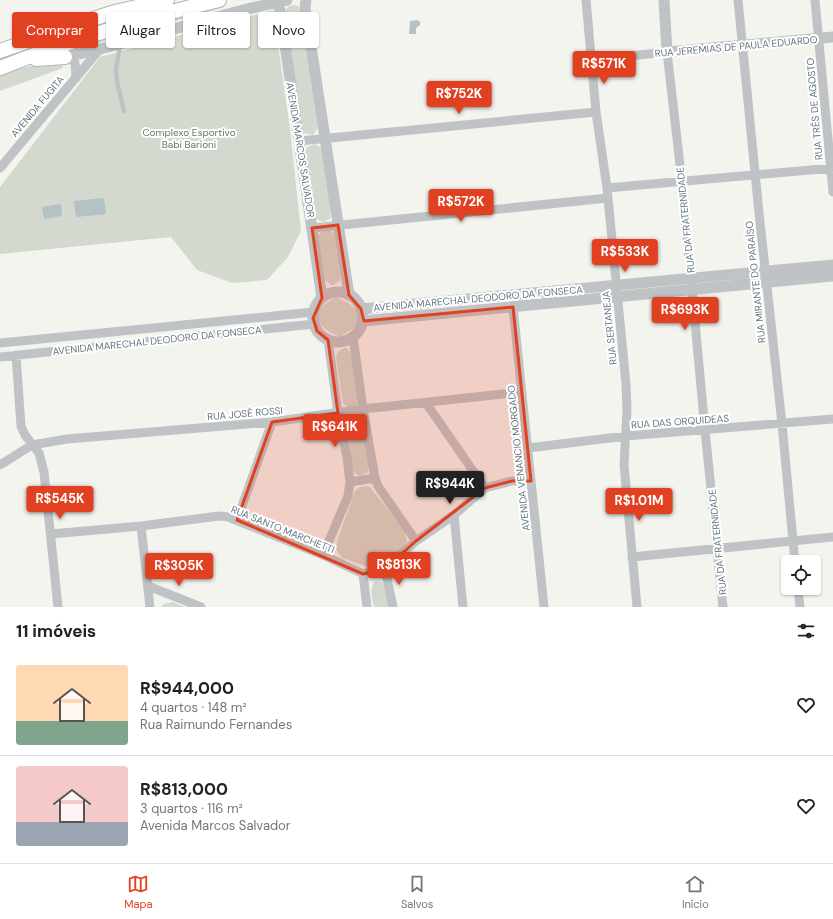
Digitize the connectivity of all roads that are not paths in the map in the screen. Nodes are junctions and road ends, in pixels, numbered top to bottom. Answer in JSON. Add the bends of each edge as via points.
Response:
{"nodes":[{"id":1,"x":134,"y":0,"type":"edge"},
{"id":2,"x":167,"y":0,"type":"edge"},
{"id":3,"x":219,"y":0,"type":"edge"},
{"id":4,"x":306,"y":0,"type":"edge"},
{"id":5,"x":586,"y":0,"type":"edge"},
{"id":6,"x":664,"y":0,"type":"edge"},
{"id":7,"x":738,"y":0,"type":"edge"},
{"id":8,"x":816,"y":0,"type":"edge"},
{"id":9,"x":282,"y":1,"type":"edge"},
{"id":10,"x":113,"y":12,"type":"edge"},
{"id":11,"x":115,"y":12,"type":"edge"},
{"id":12,"x":106,"y":15,"type":"edge"},
{"id":13,"x":175,"y":29,"type":"edge"},
{"id":14,"x":833,"y":37,"type":"edge"},
{"id":15,"x":819,"y":38,"type":"junction"},
{"id":16,"x":742,"y":44,"type":"junction"},
{"id":17,"x":107,"y":48,"type":"edge"},
{"id":18,"x":120,"y":48,"type":"edge"},
{"id":19,"x":99,"y":50,"type":"junction"},
{"id":20,"x":0,"y":51,"type":"edge"},
{"id":21,"x":667,"y":52,"type":"junction"},
{"id":22,"x":65,"y":57,"type":"junction"},
{"id":23,"x":21,"y":60,"type":"junction"},
{"id":24,"x":592,"y":60,"type":"junction"},
{"id":25,"x":0,"y":68,"type":"edge"},
{"id":26,"x":76,"y":78,"type":"junction"},
{"id":27,"x":124,"y":111,"type":"dead end"},
{"id":28,"x":596,"y":112,"type":"junction"},
{"id":29,"x":325,"y":139,"type":"junction"},
{"id":30,"x":299,"y":141,"type":"junction"},
{"id":31,"x":0,"y":168,"type":"edge"},
{"id":32,"x":832,"y":168,"type":"edge"},
{"id":33,"x":755,"y":175,"type":"junction"},
{"id":34,"x":682,"y":182,"type":"junction"},
{"id":35,"x":607,"y":188,"type":"junction"},
{"id":36,"x":833,"y":192,"type":"edge"},
{"id":37,"x":608,"y":198,"type":"junction"},
{"id":38,"x":338,"y":224,"type":"junction"},
{"id":39,"x":312,"y":228,"type":"junction"},
{"id":40,"x":833,"y":265,"type":"edge"},
{"id":41,"x":833,"y":276,"type":"edge"},
{"id":42,"x":766,"y":277,"type":"junction"},
{"id":43,"x":691,"y":278,"type":"junction"},
{"id":44,"x":616,"y":285,"type":"junction"},
{"id":45,"x":692,"y":289,"type":"junction"},
{"id":46,"x":349,"y":295,"type":"junction"},
{"id":47,"x":617,"y":297,"type":"junction"},
{"id":48,"x":322,"y":298,"type":"junction"},
{"id":49,"x":513,"y":307,"type":"junction"},
{"id":50,"x":362,"y":309,"type":"junction"},
{"id":51,"x":314,"y":312,"type":"junction"},
{"id":52,"x":363,"y":321,"type":"junction"},
{"id":53,"x":314,"y":324,"type":"junction"},
{"id":54,"x":353,"y":337,"type":"junction"},
{"id":55,"x":328,"y":340,"type":"junction"},
{"id":56,"x":0,"y":343,"type":"edge"},
{"id":57,"x":16,"y":355,"type":"junction"},
{"id":58,"x":0,"y":357,"type":"edge"},
{"id":59,"x":522,"y":392,"type":"junction"},
{"id":60,"x":426,"y":403,"type":"junction"},
{"id":61,"x":363,"y":409,"type":"junction"},
{"id":62,"x":338,"y":413,"type":"junction"},
{"id":63,"x":833,"y":419,"type":"edge"},
{"id":64,"x":272,"y":422,"type":"junction"},
{"id":65,"x":782,"y":424,"type":"junction"},
{"id":66,"x":705,"y":430,"type":"junction"},
{"id":67,"x":626,"y":436,"type":"junction"},
{"id":68,"x":32,"y":445,"type":"junction"},
{"id":69,"x":528,"y":448,"type":"junction"},
{"id":70,"x":0,"y":465,"type":"edge"},
{"id":71,"x":375,"y":478,"type":"junction"},
{"id":72,"x":531,"y":481,"type":"junction"},
{"id":73,"x":350,"y":482,"type":"junction"},
{"id":74,"x":485,"y":488,"type":"junction"},
{"id":75,"x":454,"y":515,"type":"junction"},
{"id":76,"x":237,"y":520,"type":"junction"},
{"id":77,"x":141,"y":526,"type":"junction"},
{"id":78,"x":51,"y":534,"type":"junction"},
{"id":79,"x":833,"y":537,"type":"edge"},
{"id":80,"x":793,"y":540,"type":"junction"},
{"id":81,"x":416,"y":541,"type":"junction"},
{"id":82,"x":718,"y":548,"type":"junction"},
{"id":83,"x":794,"y":555,"type":"edge"},
{"id":84,"x":323,"y":556,"type":"junction"},
{"id":85,"x":632,"y":557,"type":"junction"},
{"id":86,"x":385,"y":569,"type":"junction"},
{"id":87,"x":363,"y":574,"type":"junction"},
{"id":88,"x":148,"y":586,"type":"junction"},
{"id":89,"x":799,"y":595,"type":"edge"},
{"id":90,"x":58,"y":607,"type":"edge"},
{"id":91,"x":150,"y":607,"type":"edge"},
{"id":92,"x":201,"y":607,"type":"edge"},
{"id":93,"x":367,"y":607,"type":"edge"},
{"id":94,"x":393,"y":607,"type":"edge"},
{"id":95,"x":463,"y":607,"type":"edge"},
{"id":96,"x":544,"y":607,"type":"edge"},
{"id":97,"x":637,"y":607,"type":"edge"},
{"id":98,"x":723,"y":607,"type":"edge"},
{"id":99,"x":800,"y":607,"type":"edge"}],
"edges":[{"from":1,"to":10,"type":"street"},
{"from":2,"to":11,"type":"main road"},
{"from":3,"to":23,"type":"main road","via":[[122,26]]},
{"from":4,"to":29,"type":"street"},
{"from":5,"to":24,"type":"street","name":"RUA SERTANEJA"},
{"from":6,"to":21,"type":"street","name":"RUA DA FRATERNIDADE"},
{"from":7,"to":16,"type":"street","name":"RUA MIRANTE DO PARAÍSO"},
{"from":8,"to":15,"type":"street","name":"RUA TRÊS DE AGOSTO"},
{"from":9,"to":13,"type":"street"},
{"from":9,"to":30,"type":"street","name":"AVENIDA MARCOS SALVADOR","via":[[280,12]]},
{"from":12,"to":20,"type":"main road"},
{"from":14,"to":15,"type":"street","name":"RUA JEREMIAS DE PAULA EDUARDO"},
{"from":15,"to":16,"type":"street","name":"RUA JEREMIAS DE PAULA EDUARDO"},
{"from":15,"to":32,"type":"street","name":"RUA TRÊS DE AGOSTO"},
{"from":16,"to":21,"type":"street","name":"RUA JEREMIAS DE PAULA EDUARDO"},
{"from":16,"to":33,"type":"street","name":"RUA MIRANTE DO PARAÍSO"},
{"from":17,"to":19,"type":"street"},
{"from":18,"to":27,"type":"lane","via":[[116,70]]},
{"from":19,"to":22,"type":"street"},
{"from":19,"to":26,"type":"street","name":"AVENIDA FUGITA"},
{"from":21,"to":24,"type":"street","name":"RUA JEREMIAS DE PAULA EDUARDO"},
{"from":21,"to":34,"type":"street","name":"RUA DA FRATERNIDADE"},
{"from":22,"to":23,"type":"main road"},
{"from":22,"to":26,"type":"street","name":"AVENIDA FUGITA","via":[[74,63]]},
{"from":23,"to":25,"type":"main road"},
{"from":24,"to":28,"type":"street","name":"RUA SERTANEJA"},
{"from":26,"to":31,"type":"street","name":"AVENIDA FUGITA"},
{"from":28,"to":29,"type":"street"},
{"from":28,"to":35,"type":"street","name":"RUA SERTANEJA"},
{"from":29,"to":30,"type":"street"},
{"from":29,"to":38,"type":"street"},
{"from":30,"to":39,"type":"street","name":"AVENIDA MARCOS SALVADOR"},
{"from":32,"to":33,"type":"street"},
{"from":32,"to":36,"type":"street","name":"RUA TRÊS DE AGOSTO"},
{"from":33,"to":34,"type":"street"},
{"from":33,"to":42,"type":"street","name":"RUA MIRANTE DO PARAÍSO"},
{"from":34,"to":35,"type":"street"},
{"from":34,"to":43,"type":"street","name":"RUA DA FRATERNIDADE"},
{"from":35,"to":37,"type":"street","name":"RUA SERTANEJA"},
{"from":37,"to":38,"type":"street"},
{"from":37,"to":44,"type":"street","name":"RUA SERTANEJA"},
{"from":38,"to":39,"type":"street"},
{"from":38,"to":46,"type":"street"},
{"from":39,"to":48,"type":"street","name":"AVENIDA MARCOS SALVADOR"},
{"from":40,"to":42,"type":"street","name":"AVENIDA MARECHAL DEODORO DA FONSECA"},
{"from":41,"to":42,"type":"street","name":"AVENIDA MARECHAL DEODORO DA FONSECA"},
{"from":42,"to":43,"type":"street","name":"AVENIDA MARECHAL DEODORO DA FONSECA"},
{"from":42,"to":45,"type":"street","name":"AVENIDA MARECHAL DEODORO DA FONSECA"},
{"from":42,"to":65,"type":"street","name":"RUA MIRANTE DO PARAÍSO"},
{"from":43,"to":44,"type":"street","name":"AVENIDA MARECHAL DEODORO DA FONSECA"},
{"from":43,"to":45,"type":"street","name":"RUA DA FRATERNIDADE"},
{"from":44,"to":47,"type":"street","name":"RUA SERTANEJA"},
{"from":44,"to":50,"type":"street","name":"AVENIDA MARECHAL DEODORO DA FONSECA"},
{"from":45,"to":47,"type":"street","name":"AVENIDA MARECHAL DEODORO DA FONSECA"},
{"from":45,"to":66,"type":"street","name":"RUA DA FRATERNIDADE"},
{"from":46,"to":48,"type":"street","via":[[338,292]]},
{"from":46,"to":50,"type":"street","via":[[357,300]]},
{"from":47,"to":49,"type":"street","name":"AVENIDA MARECHAL DEODORO DA FONSECA"},
{"from":47,"to":67,"type":"street","name":"RUA SERTANEJA","via":[[626,384]]},
{"from":48,"to":51,"type":"street"},
{"from":49,"to":52,"type":"street","name":"AVENIDA MARECHAL DEODORO DA FONSECA"},
{"from":49,"to":59,"type":"street","name":"AVENIDA VENANCIO MORGADO"},
{"from":50,"to":52,"type":"street"},
{"from":51,"to":53,"type":"street"},
{"from":51,"to":56,"type":"street","name":"AVENIDA MARECHAL DEODORO DA FONSECA"},
{"from":52,"to":54,"type":"street"},
{"from":53,"to":55,"type":"street"},
{"from":53,"to":57,"type":"street","name":"AVENIDA MARECHAL DEODORO DA FONSECA"},
{"from":54,"to":55,"type":"street","via":[[341,341]]},
{"from":54,"to":61,"type":"street"},
{"from":55,"to":62,"type":"street"},
{"from":57,"to":58,"type":"street","name":"AVENIDA MARECHAL DEODORO DA FONSECA"},
{"from":57,"to":68,"type":"street","via":[[21,426]]},
{"from":59,"to":60,"type":"street","name":"RUA JOSÉ ROSSI"},
{"from":59,"to":69,"type":"street","name":"AVENIDA VENANCIO MORGADO"},
{"from":60,"to":61,"type":"street","name":"RUA JOSÉ ROSSI"},
{"from":60,"to":74,"type":"street"},
{"from":61,"to":62,"type":"street","name":"RUA JOSÉ ROSSI"},
{"from":61,"to":71,"type":"street"},
{"from":62,"to":64,"type":"street","name":"RUA JOSÉ ROSSI"},
{"from":62,"to":73,"type":"street"},
{"from":63,"to":65,"type":"street","name":"RUA DAS ORQUIDEAS"},
{"from":64,"to":68,"type":"street","name":"RUA JOSÉ ROSSI","via":[[67,439]]},
{"from":64,"to":76,"type":"street"},
{"from":65,"to":66,"type":"street","name":"RUA DAS ORQUIDEAS"},
{"from":65,"to":80,"type":"street","name":"RUA MIRANTE DO PARAÍSO"},
{"from":66,"to":67,"type":"street","name":"RUA DAS ORQUIDEAS"},
{"from":66,"to":82,"type":"street","name":"RUA DA FRATERNIDADE"},
{"from":67,"to":69,"type":"street","name":"RUA DAS ORQUIDEAS"},
{"from":67,"to":85,"type":"street","name":"RUA SERTANEJA","via":[[624,465]]},
{"from":68,"to":70,"type":"street","name":"RUA JOSÉ ROSSI"},
{"from":68,"to":78,"type":"street","via":[[42,462]]},
{"from":69,"to":72,"type":"street","name":"AVENIDA VENANCIO MORGADO"},
{"from":71,"to":73,"type":"street"},
{"from":71,"to":81,"type":"street"},
{"from":72,"to":74,"type":"street"},
{"from":72,"to":96,"type":"street","name":"AVENIDA VENANCIO MORGADO"},
{"from":73,"to":84,"type":"street","via":[[348,496]]},
{"from":74,"to":75,"type":"street"},
{"from":75,"to":81,"type":"street"},
{"from":75,"to":95,"type":"street"},
{"from":76,"to":77,"type":"street","name":"RUA SANTO MARCHETTI","via":[[219,516]]},
{"from":76,"to":84,"type":"street","name":"RUA SANTO MARCHETTI"},
{"from":77,"to":78,"type":"street","name":"RUA SANTO MARCHETTI"},
{"from":77,"to":88,"type":"street"},
{"from":78,"to":90,"type":"street"},
{"from":79,"to":80,"type":"street"},
{"from":80,"to":82,"type":"street"},
{"from":80,"to":83,"type":"street","name":"RUA MIRANTE DO PARAÍSO"},
{"from":81,"to":86,"type":"street"},
{"from":82,"to":85,"type":"street"},
{"from":82,"to":98,"type":"street","name":"RUA DA FRATERNIDADE"},
{"from":84,"to":87,"type":"street","name":"RUA SANTO MARCHETTI"},
{"from":85,"to":97,"type":"street","name":"RUA SERTANEJA"},
{"from":86,"to":87,"type":"street"},
{"from":86,"to":94,"type":"street"},
{"from":87,"to":93,"type":"street"},
{"from":88,"to":91,"type":"street"},
{"from":88,"to":92,"type":"street"},
{"from":89,"to":99,"type":"street"}]}
